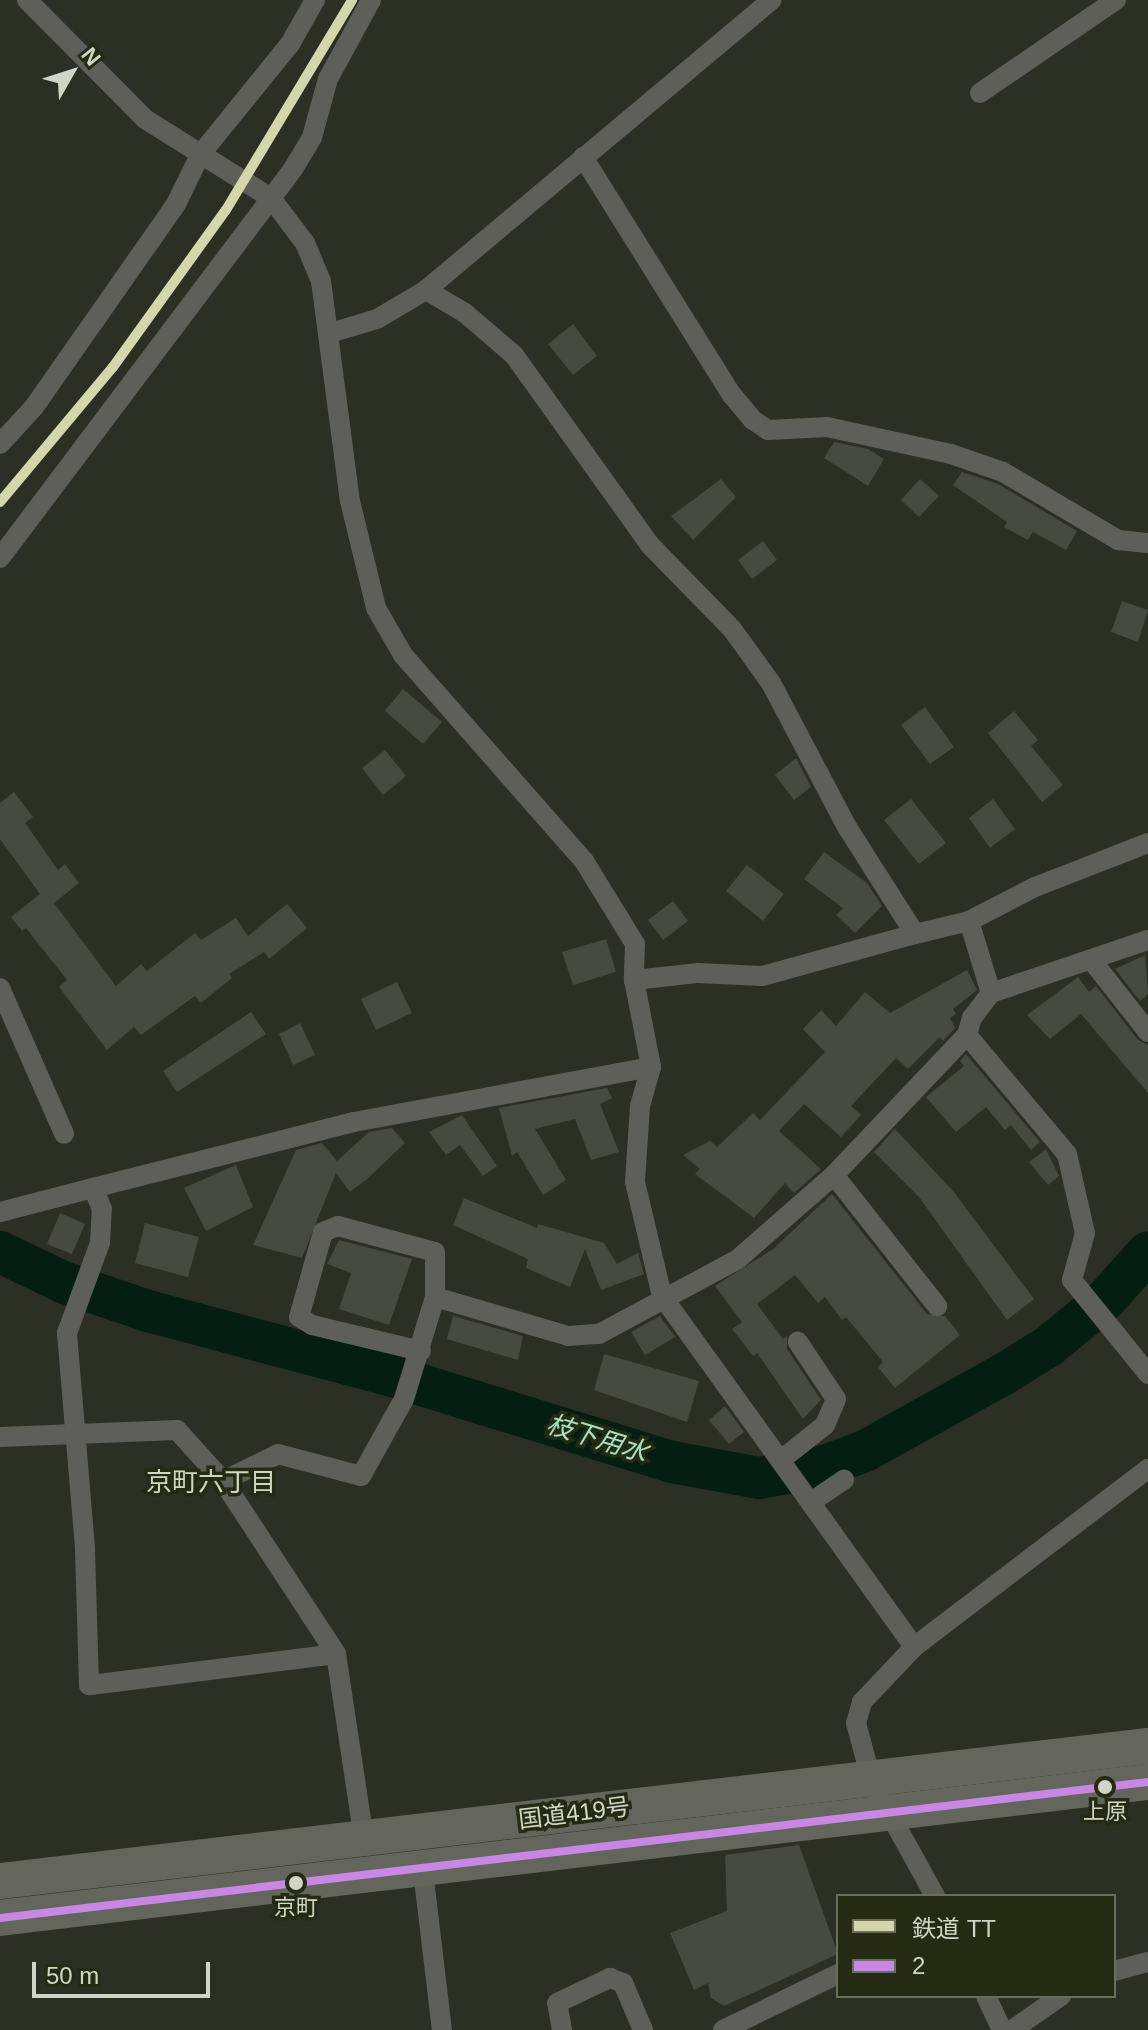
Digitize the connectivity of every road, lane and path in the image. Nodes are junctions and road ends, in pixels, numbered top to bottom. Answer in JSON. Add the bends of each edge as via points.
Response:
{"nodes":[{"id":1,"x":27,"y":0,"type":"edge"},
{"id":2,"x":315,"y":0,"type":"edge"},
{"id":3,"x":371,"y":0,"type":"edge"},
{"id":4,"x":771,"y":0,"type":"edge"},
{"id":5,"x":1116,"y":0,"type":"edge"},
{"id":6,"x":980,"y":93,"type":"dead end"},
{"id":7,"x":200,"y":155,"type":"junction"},
{"id":8,"x":583,"y":157,"type":"junction"},
{"id":9,"x":271,"y":198,"type":"junction"},
{"id":10,"x":426,"y":290,"type":"junction"},
{"id":11,"x":330,"y":333,"type":"junction"},
{"id":12,"x":0,"y":444,"type":"edge"},
{"id":13,"x":1148,"y":543,"type":"edge"},
{"id":14,"x":0,"y":558,"type":"edge"},
{"id":15,"x":1148,"y":843,"type":"edge"},
{"id":16,"x":969,"y":921,"type":"junction"},
{"id":17,"x":915,"y":934,"type":"junction"},
{"id":18,"x":1148,"y":940,"type":"edge"},
{"id":19,"x":1093,"y":962,"type":"junction"},
{"id":20,"x":636,"y":984,"type":"junction"},
{"id":21,"x":0,"y":988,"type":"edge"},
{"id":22,"x":991,"y":993,"type":"junction"},
{"id":23,"x":1148,"y":1032,"type":"edge"},
{"id":24,"x":967,"y":1035,"type":"junction"},
{"id":25,"x":650,"y":1060,"type":"junction"},
{"id":26,"x":64,"y":1134,"type":"dead end"},
{"id":27,"x":834,"y":1175,"type":"junction"},
{"id":28,"x":93,"y":1188,"type":"junction"},
{"id":29,"x":0,"y":1212,"type":"edge"},
{"id":30,"x":662,"y":1296,"type":"junction"},
{"id":31,"x":435,"y":1297,"type":"junction"},
{"id":32,"x":937,"y":1306,"type":"dead end"},
{"id":33,"x":798,"y":1342,"type":"dead end"},
{"id":34,"x":420,"y":1356,"type":"junction"},
{"id":35,"x":1148,"y":1374,"type":"edge"},
{"id":36,"x":73,"y":1432,"type":"junction"},
{"id":37,"x":0,"y":1437,"type":"edge"},
{"id":38,"x":781,"y":1460,"type":"junction"},
{"id":39,"x":1148,"y":1469,"type":"edge"},
{"id":40,"x":844,"y":1480,"type":"dead end"},
{"id":41,"x":223,"y":1481,"type":"junction"},
{"id":42,"x":809,"y":1499,"type":"junction"},
{"id":43,"x":914,"y":1647,"type":"junction"},
{"id":44,"x":336,"y":1654,"type":"junction"},
{"id":45,"x":1148,"y":1746,"type":"edge"},
{"id":46,"x":872,"y":1782,"type":"junction"},
{"id":47,"x":1148,"y":1782,"type":"edge"},
{"id":48,"x":890,"y":1813,"type":"junction"},
{"id":49,"x":364,"y":1839,"type":"junction"},
{"id":50,"x":423,"y":1871,"type":"junction"},
{"id":51,"x":0,"y":1881,"type":"edge"},
{"id":52,"x":934,"y":1894,"type":"edge"},
{"id":53,"x":0,"y":1918,"type":"edge"},
{"id":54,"x":1148,"y":1962,"type":"edge"},
{"id":55,"x":1116,"y":1970,"type":"edge"},
{"id":56,"x":836,"y":1975,"type":"edge"},
{"id":57,"x":987,"y":1998,"type":"edge"},
{"id":58,"x":1058,"y":1998,"type":"edge"},
{"id":59,"x":442,"y":2030,"type":"edge"},
{"id":60,"x":562,"y":2030,"type":"edge"},
{"id":61,"x":643,"y":2030,"type":"edge"},
{"id":62,"x":723,"y":2030,"type":"edge"},
{"id":63,"x":1002,"y":2030,"type":"edge"},
{"id":64,"x":1012,"y":2030,"type":"edge"}],
"edges":[{"from":1,"to":7,"type":"street","via":[[145,119]]},
{"from":2,"to":7,"type":"street","via":[[290,44]]},
{"from":3,"to":9,"type":"street","via":[[328,79],[312,137]]},
{"from":4,"to":8,"type":"street"},
{"from":5,"to":6,"type":"street"},
{"from":7,"to":9,"type":"street"},
{"from":7,"to":12,"type":"street","via":[[176,204],[34,407]]},
{"from":8,"to":10,"type":"street"},
{"from":8,"to":13,"type":"street","via":[[732,395],[753,420],[768,430],[827,427],[951,454],[1003,472],[1118,540]]},
{"from":9,"to":11,"type":"street","via":[[305,243],[321,281]]},
{"from":9,"to":14,"type":"street"},
{"from":10,"to":11,"type":"street","via":[[377,319]]},
{"from":10,"to":17,"type":"street","via":[[465,313],[514,355],[650,545],[732,629],[771,683],[847,827]]},
{"from":11,"to":20,"type":"street","via":[[352,515],[376,608],[403,655],[610,899],[635,944]]},
{"from":15,"to":16,"type":"street","via":[[1035,887]]},
{"from":16,"to":17,"type":"street"},
{"from":16,"to":22,"type":"street"},
{"from":17,"to":20,"type":"street","via":[[762,976],[697,973]]},
{"from":18,"to":19,"type":"street"},
{"from":19,"to":22,"type":"street"},
{"from":19,"to":23,"type":"street"},
{"from":20,"to":25,"type":"street"},
{"from":21,"to":26,"type":"street"},
{"from":22,"to":24,"type":"street","via":[[972,1018]]},
{"from":24,"to":27,"type":"street"},
{"from":24,"to":35,"type":"street","via":[[1067,1154],[1085,1233],[1072,1280]]},
{"from":25,"to":28,"type":"street","via":[[354,1122]]},
{"from":25,"to":30,"type":"street","via":[[640,1106],[635,1182]]},
{"from":27,"to":30,"type":"street","via":[[738,1259],[701,1282]]},
{"from":27,"to":32,"type":"street"},
{"from":28,"to":29,"type":"street"},
{"from":28,"to":36,"type":"street","via":[[102,1209],[94,1273],[67,1333]]},
{"from":30,"to":31,"type":"street","via":[[599,1334],[568,1336]]},
{"from":30,"to":38,"type":"street"},
{"from":31,"to":34,"type":"street"},
{"from":31,"to":34,"type":"street","via":[[435,1252],[338,1226],[323,1232],[299,1317]]},
{"from":33,"to":38,"type":"street","via":[[836,1399],[825,1425]]},
{"from":34,"to":41,"type":"street","via":[[404,1399],[361,1476],[278,1454]]},
{"from":36,"to":37,"type":"street"},
{"from":36,"to":41,"type":"street","via":[[177,1430]]},
{"from":36,"to":44,"type":"street","via":[[85,1548],[89,1685]]},
{"from":38,"to":42,"type":"street"},
{"from":39,"to":43,"type":"street"},
{"from":40,"to":42,"type":"street"},
{"from":41,"to":44,"type":"street"},
{"from":42,"to":43,"type":"street"},
{"from":43,"to":46,"type":"street","via":[[862,1702],[856,1723]]},
{"from":44,"to":49,"type":"street"},
{"from":45,"to":46,"type":"highway","name":"国道419号"},
{"from":46,"to":48,"type":"street"},
{"from":46,"to":49,"type":"highway","name":"国道419号"},
{"from":47,"to":48,"type":"highway","name":"国道419号"},
{"from":48,"to":50,"type":"highway","name":"国道419号"},
{"from":48,"to":52,"type":"street"},
{"from":49,"to":51,"type":"highway","name":"国道419号"},
{"from":50,"to":53,"type":"highway","name":"国道419号"},
{"from":50,"to":59,"type":"street"},
{"from":54,"to":55,"type":"street"},
{"from":56,"to":62,"type":"street"},
{"from":57,"to":63,"type":"street"},
{"from":58,"to":64,"type":"street"},
{"from":60,"to":61,"type":"street","via":[[557,2003],[610,1978],[623,1983]]}]}
